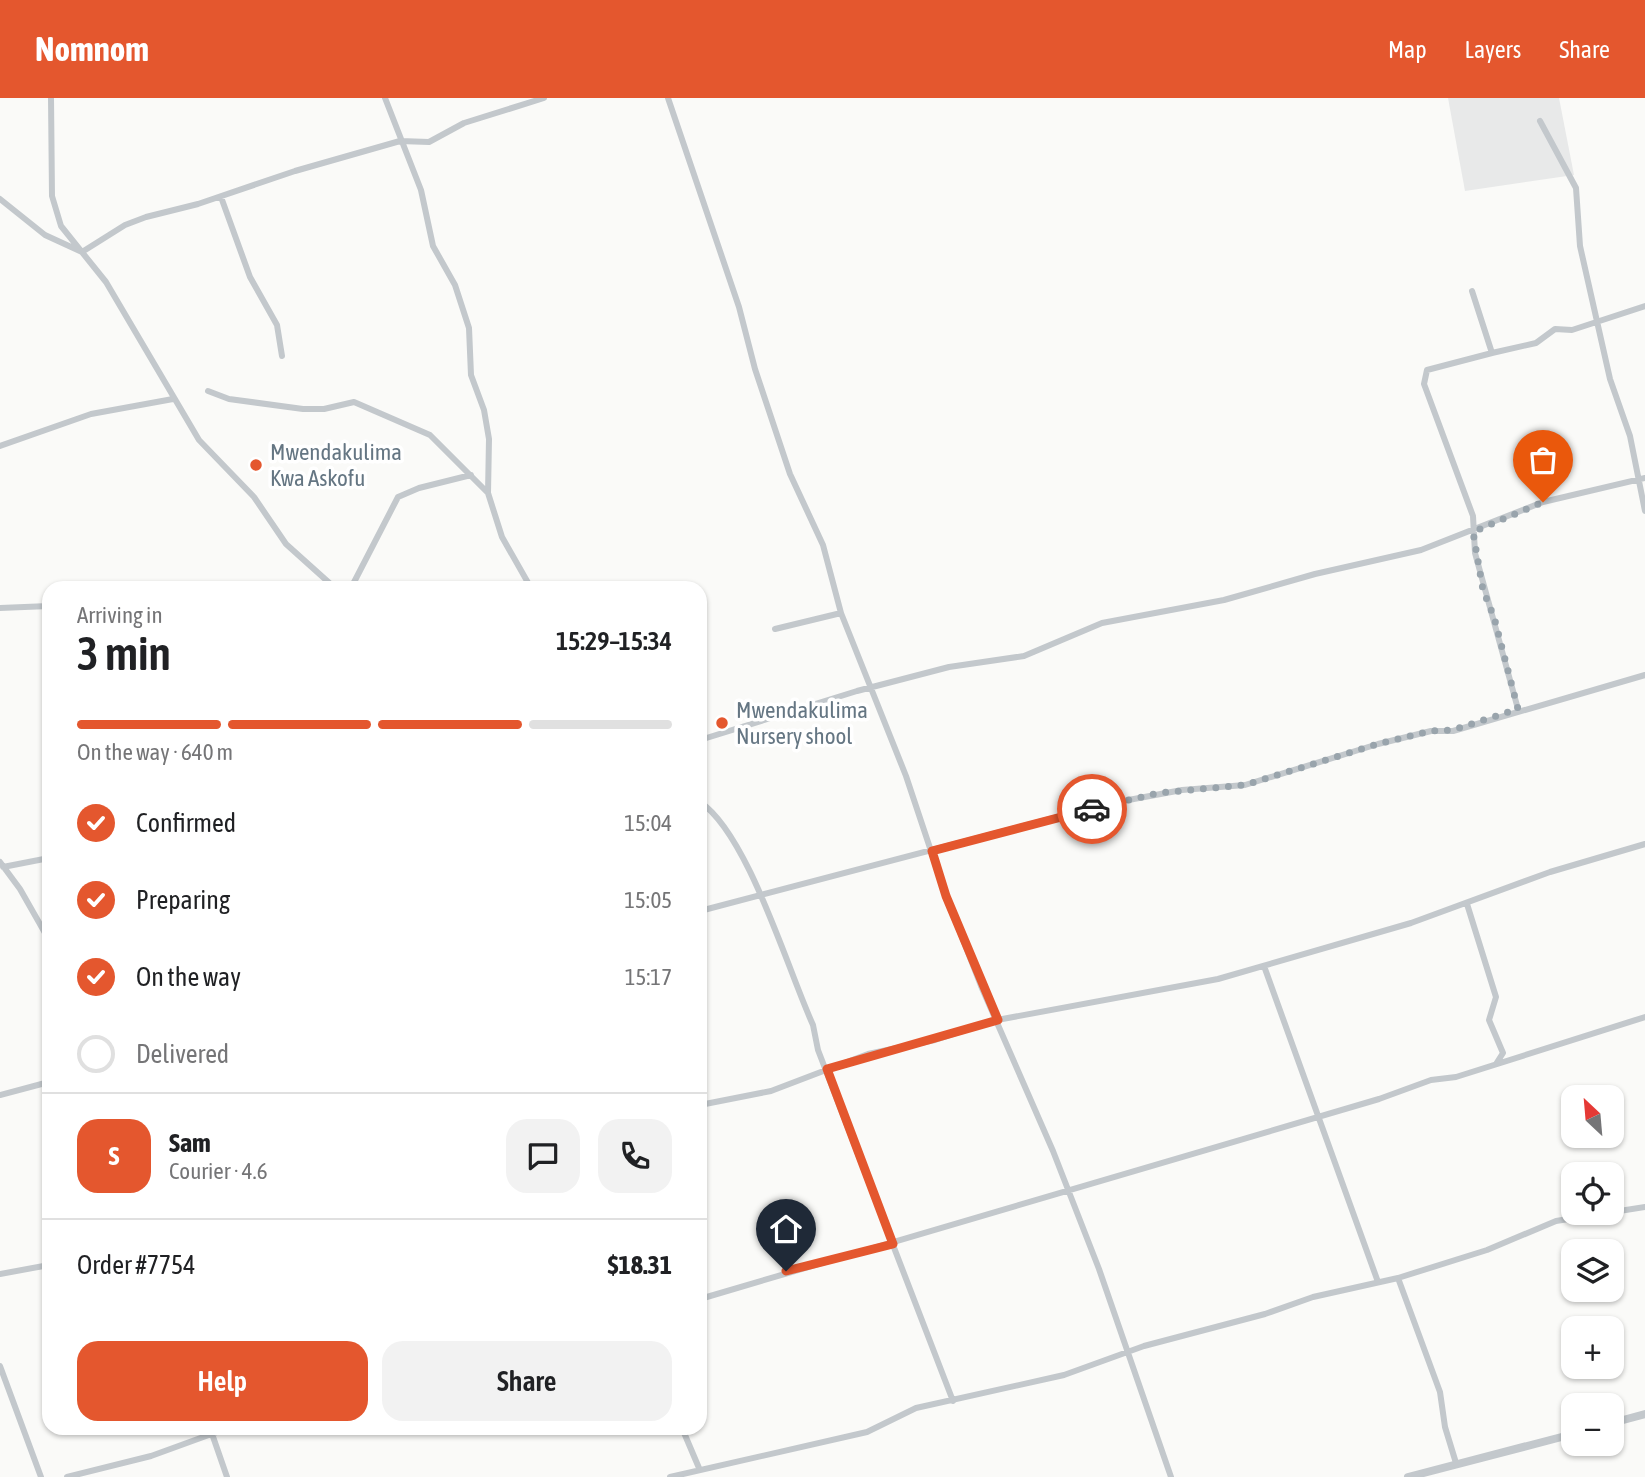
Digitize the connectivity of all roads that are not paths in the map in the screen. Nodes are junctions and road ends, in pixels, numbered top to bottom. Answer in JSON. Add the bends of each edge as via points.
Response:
{"nodes":[{"id":1,"x":51,"y":98,"type":"edge"},
{"id":2,"x":385,"y":98,"type":"edge"},
{"id":3,"x":544,"y":98,"type":"edge"},
{"id":4,"x":668,"y":98,"type":"edge"},
{"id":5,"x":1541,"y":121,"type":"dead end"},
{"id":6,"x":400,"y":141,"type":"junction"},
{"id":7,"x":221,"y":197,"type":"junction"},
{"id":8,"x":0,"y":200,"type":"edge"},
{"id":9,"x":82,"y":253,"type":"junction"},
{"id":10,"x":1472,"y":290,"type":"dead end"},
{"id":11,"x":1645,"y":306,"type":"edge"},
{"id":12,"x":1599,"y":322,"type":"junction"},
{"id":13,"x":1492,"y":353,"type":"junction"},
{"id":14,"x":282,"y":356,"type":"dead end"},
{"id":15,"x":208,"y":391,"type":"dead end"},
{"id":16,"x":173,"y":399,"type":"junction"},
{"id":17,"x":0,"y":446,"type":"edge"},
{"id":18,"x":471,"y":475,"type":"junction"},
{"id":19,"x":1641,"y":479,"type":"edge"},
{"id":20,"x":488,"y":493,"type":"junction"},
{"id":21,"x":1645,"y":511,"type":"edge"},
{"id":22,"x":1473,"y":532,"type":"junction"},
{"id":23,"x":327,"y":581,"type":"edge"},
{"id":24,"x":355,"y":581,"type":"edge"},
{"id":25,"x":527,"y":581,"type":"edge"},
{"id":26,"x":42,"y":606,"type":"edge"},
{"id":27,"x":0,"y":608,"type":"edge"},
{"id":28,"x":841,"y":613,"type":"junction"},
{"id":29,"x":775,"y":629,"type":"dead end"},
{"id":30,"x":1645,"y":674,"type":"edge"},
{"id":31,"x":872,"y":688,"type":"junction"},
{"id":32,"x":1518,"y":709,"type":"junction"},
{"id":33,"x":707,"y":738,"type":"edge"},
{"id":34,"x":707,"y":807,"type":"edge"},
{"id":35,"x":1645,"y":844,"type":"edge"},
{"id":36,"x":932,"y":851,"type":"junction"},
{"id":37,"x":42,"y":859,"type":"edge"},
{"id":38,"x":2,"y":866,"type":"edge"},
{"id":39,"x":760,"y":895,"type":"junction"},
{"id":40,"x":1466,"y":904,"type":"junction"},
{"id":41,"x":707,"y":910,"type":"edge"},
{"id":42,"x":42,"y":929,"type":"edge"},
{"id":43,"x":1264,"y":966,"type":"junction"},
{"id":44,"x":1645,"y":1017,"type":"edge"},
{"id":45,"x":998,"y":1020,"type":"junction"},
{"id":46,"x":1496,"y":1064,"type":"junction"},
{"id":47,"x":827,"y":1069,"type":"junction"},
{"id":48,"x":42,"y":1084,"type":"edge"},
{"id":49,"x":0,"y":1095,"type":"edge"},
{"id":50,"x":707,"y":1104,"type":"edge"},
{"id":51,"x":1317,"y":1116,"type":"junction"},
{"id":52,"x":1069,"y":1190,"type":"junction"},
{"id":53,"x":1645,"y":1207,"type":"edge"},
{"id":54,"x":893,"y":1244,"type":"junction"},
{"id":55,"x":42,"y":1266,"type":"edge"},
{"id":56,"x":0,"y":1274,"type":"edge"},
{"id":57,"x":1398,"y":1278,"type":"junction"},
{"id":58,"x":1378,"y":1282,"type":"junction"},
{"id":59,"x":707,"y":1296,"type":"edge"},
{"id":60,"x":1126,"y":1352,"type":"junction"},
{"id":61,"x":0,"y":1366,"type":"edge"},
{"id":62,"x":953,"y":1401,"type":"junction"},
{"id":63,"x":1645,"y":1414,"type":"edge"},
{"id":64,"x":1624,"y":1420,"type":"edge"},
{"id":65,"x":201,"y":1435,"type":"edge"},
{"id":66,"x":212,"y":1435,"type":"edge"},
{"id":67,"x":685,"y":1435,"type":"edge"},
{"id":68,"x":1561,"y":1437,"type":"edge"},
{"id":69,"x":1456,"y":1463,"type":"junction"},
{"id":70,"x":699,"y":1468,"type":"junction"},
{"id":71,"x":41,"y":1477,"type":"edge"},
{"id":72,"x":67,"y":1477,"type":"edge"},
{"id":73,"x":227,"y":1477,"type":"edge"},
{"id":74,"x":670,"y":1477,"type":"edge"},
{"id":75,"x":1171,"y":1477,"type":"edge"},
{"id":76,"x":1408,"y":1477,"type":"edge"}],
"edges":[{"from":1,"to":9,"type":"street","via":[[53,206],[61,226]]},
{"from":2,"to":6,"type":"street"},
{"from":3,"to":6,"type":"street","via":[[464,123],[429,142]]},
{"from":4,"to":28,"type":"street","via":[[786,463],[823,545]]},
{"from":5,"to":12,"type":"street","via":[[1576,188],[1580,246]]},
{"from":6,"to":7,"type":"street"},
{"from":6,"to":20,"type":"street","via":[[421,190],[433,246],[455,285],[469,328],[471,375],[489,439]]},
{"from":7,"to":9,"type":"street","via":[[136,220]]},
{"from":7,"to":14,"type":"street","via":[[250,277],[277,325]]},
{"from":8,"to":9,"type":"street","via":[[45,235]]},
{"from":9,"to":16,"type":"street","via":[[128,316]]},
{"from":10,"to":13,"type":"street"},
{"from":11,"to":12,"type":"street"},
{"from":12,"to":13,"type":"street","via":[[1569,331],[1555,329],[1536,343]]},
{"from":12,"to":19,"type":"street","via":[[1610,379]]},
{"from":13,"to":22,"type":"street","via":[[1427,370],[1424,376],[1473,516]]},
{"from":15,"to":18,"type":"street","via":[[229,399],[303,409],[364,404],[430,435]]},
{"from":16,"to":17,"type":"street","via":[[91,414]]},
{"from":16,"to":23,"type":"street","via":[[199,440],[254,497],[286,544]]},
{"from":18,"to":20,"type":"street"},
{"from":18,"to":24,"type":"street","via":[[398,497]]},
{"from":19,"to":21,"type":"street"},
{"from":19,"to":22,"type":"street","via":[[1543,502]]},
{"from":20,"to":25,"type":"street","via":[[502,537]]},
{"from":22,"to":31,"type":"street","via":[[1421,550],[1224,600],[1102,622],[1024,656],[949,667]]},
{"from":22,"to":32,"type":"street","via":[[1483,590]]},
{"from":26,"to":27,"type":"street"},
{"from":28,"to":29,"type":"street"},
{"from":28,"to":31,"type":"street"},
{"from":30,"to":32,"type":"street"},
{"from":31,"to":33,"type":"street"},
{"from":31,"to":36,"type":"street"},
{"from":32,"to":36,"type":"street","via":[[1453,730],[1378,744],[1245,785],[1158,793]]},
{"from":34,"to":39,"type":"street","via":[[719,816]]},
{"from":35,"to":40,"type":"street","via":[[1550,872]]},
{"from":36,"to":39,"type":"street"},
{"from":36,"to":45,"type":"street"},
{"from":37,"to":38,"type":"street"},
{"from":38,"to":42,"type":"street"},
{"from":39,"to":41,"type":"street"},
{"from":39,"to":47,"type":"street"},
{"from":40,"to":43,"type":"street"},
{"from":40,"to":46,"type":"street","via":[[1496,996],[1489,1020],[1503,1054]]},
{"from":43,"to":45,"type":"street","via":[[1191,985]]},
{"from":43,"to":51,"type":"street"},
{"from":44,"to":46,"type":"street"},
{"from":45,"to":47,"type":"street"},
{"from":45,"to":52,"type":"street"},
{"from":46,"to":51,"type":"street"},
{"from":47,"to":50,"type":"street","via":[[771,1091]]},
{"from":47,"to":54,"type":"street"},
{"from":48,"to":49,"type":"street"},
{"from":51,"to":52,"type":"street"},
{"from":51,"to":58,"type":"street"},
{"from":52,"to":54,"type":"street"},
{"from":52,"to":60,"type":"street"},
{"from":53,"to":57,"type":"street","via":[[1556,1221],[1487,1250]]},
{"from":54,"to":59,"type":"street"},
{"from":54,"to":62,"type":"street"},
{"from":55,"to":56,"type":"street"},
{"from":57,"to":58,"type":"street"},
{"from":57,"to":69,"type":"street","via":[[1440,1392]]},
{"from":58,"to":60,"type":"street"},
{"from":60,"to":62,"type":"street","via":[[1077,1371]]},
{"from":60,"to":75,"type":"street"},
{"from":61,"to":71,"type":"street"},
{"from":62,"to":70,"type":"street","via":[[899,1414],[867,1432]]},
{"from":63,"to":64,"type":"street"},
{"from":65,"to":72,"type":"street","via":[[151,1456]]},
{"from":66,"to":73,"type":"street"},
{"from":67,"to":70,"type":"street"},
{"from":68,"to":69,"type":"street"},
{"from":69,"to":76,"type":"street"},
{"from":70,"to":74,"type":"street"}]}
